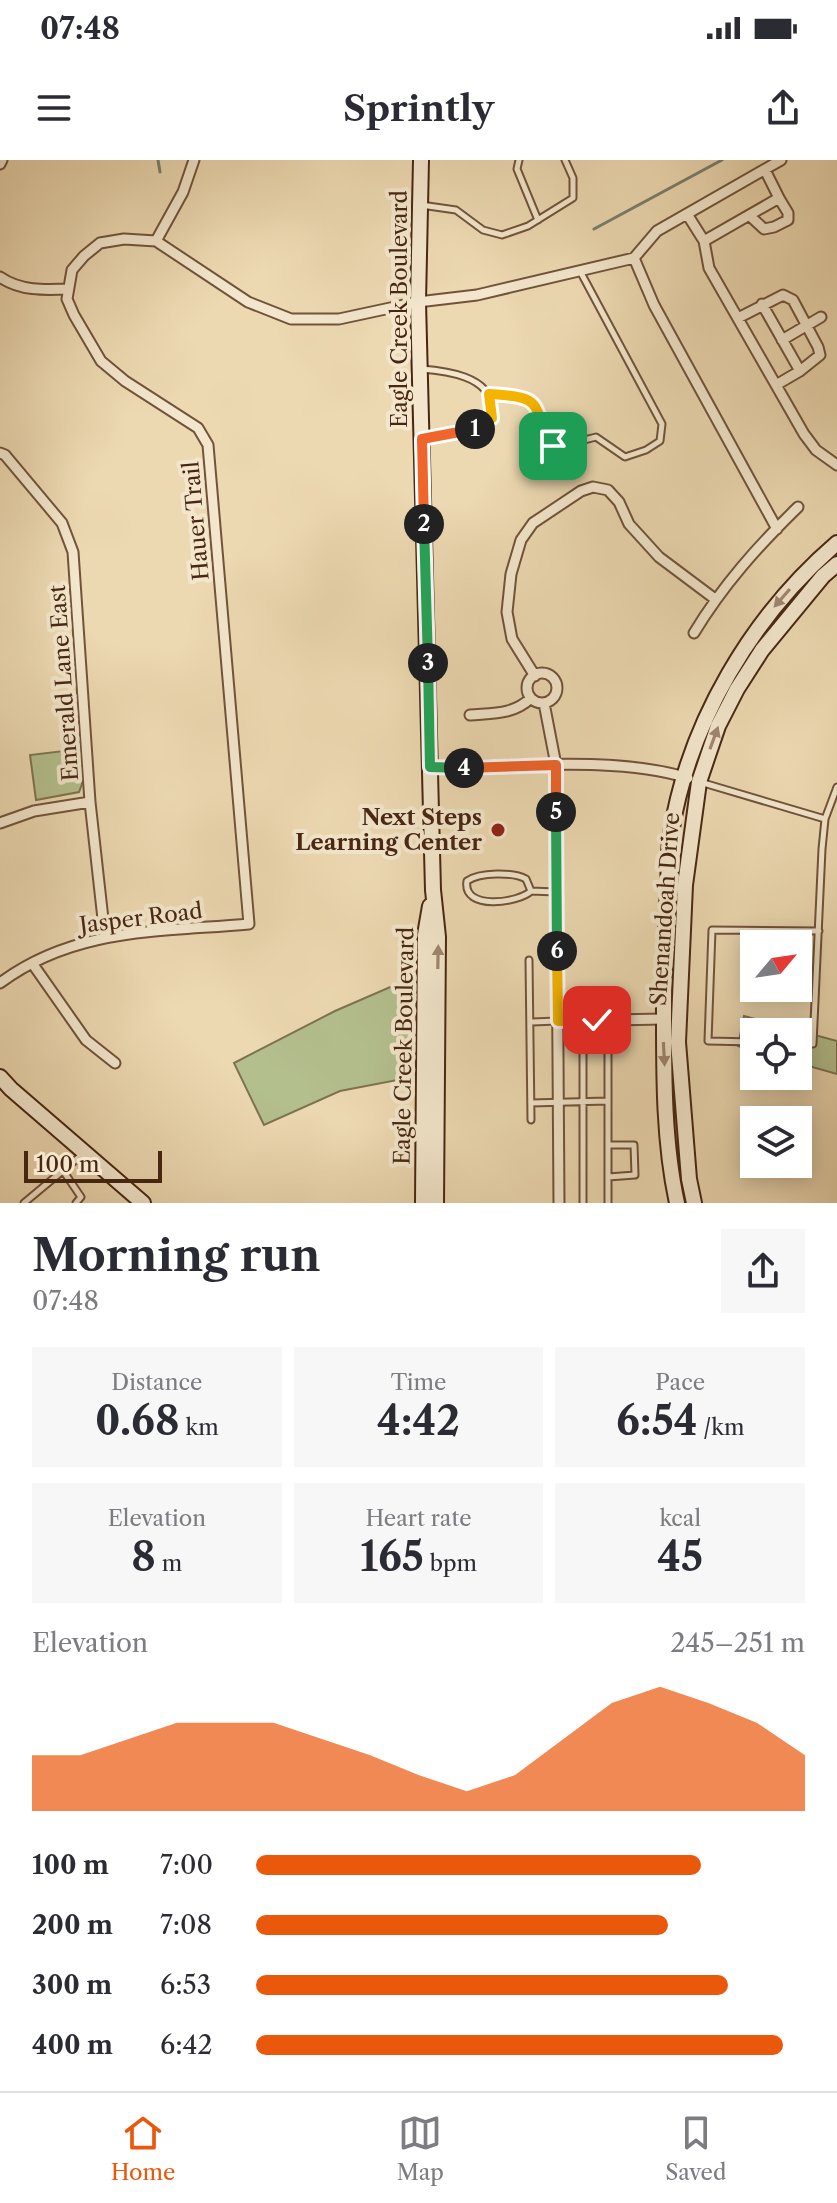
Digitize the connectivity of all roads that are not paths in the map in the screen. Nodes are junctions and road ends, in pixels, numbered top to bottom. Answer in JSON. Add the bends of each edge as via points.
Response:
{"nodes":[{"id":1,"x":194,"y":160,"type":"edge"},
{"id":2,"x":421,"y":160,"type":"edge"},
{"id":3,"x":519,"y":160,"type":"edge"},
{"id":4,"x":565,"y":160,"type":"edge"},
{"id":5,"x":781,"y":160,"type":"edge"},
{"id":6,"x":765,"y":170,"type":"junction"},
{"id":7,"x":779,"y":198,"type":"junction"},
{"id":8,"x":420,"y":205,"type":"junction"},
{"id":9,"x":687,"y":214,"type":"junction"},
{"id":10,"x":750,"y":216,"type":"junction"},
{"id":11,"x":538,"y":220,"type":"junction"},
{"id":12,"x":156,"y":241,"type":"junction"},
{"id":13,"x":704,"y":241,"type":"junction"},
{"id":14,"x":634,"y":258,"type":"junction"},
{"id":15,"x":579,"y":270,"type":"junction"},
{"id":16,"x":0,"y":277,"type":"edge"},
{"id":17,"x":68,"y":289,"type":"junction"},
{"id":18,"x":418,"y":302,"type":"junction"},
{"id":19,"x":762,"y":304,"type":"junction"},
{"id":20,"x":821,"y":317,"type":"dead end"},
{"id":21,"x":738,"y":318,"type":"junction"},
{"id":22,"x":807,"y":325,"type":"junction"},
{"id":23,"x":782,"y":340,"type":"junction"},
{"id":24,"x":420,"y":369,"type":"junction"},
{"id":25,"x":800,"y":371,"type":"junction"},
{"id":26,"x":776,"y":385,"type":"junction"},
{"id":27,"x":489,"y":394,"type":"junction"},
{"id":28,"x":422,"y":439,"type":"junction"},
{"id":29,"x":0,"y":453,"type":"edge"},
{"id":30,"x":837,"y":465,"type":"edge"},
{"id":31,"x":798,"y":507,"type":"dead end"},
{"id":32,"x":777,"y":529,"type":"junction"},
{"id":33,"x":837,"y":543,"type":"edge"},
{"id":34,"x":837,"y":564,"type":"edge"},
{"id":35,"x":715,"y":599,"type":"junction"},
{"id":36,"x":694,"y":633,"type":"dead end"},
{"id":37,"x":535,"y":676,"type":"junction"},
{"id":38,"x":531,"y":698,"type":"junction"},
{"id":39,"x":544,"y":703,"type":"junction"},
{"id":40,"x":470,"y":715,"type":"dead end"},
{"id":41,"x":556,"y":765,"type":"junction"},
{"id":42,"x":430,"y":767,"type":"junction"},
{"id":43,"x":683,"y":777,"type":"junction"},
{"id":44,"x":699,"y":782,"type":"junction"},
{"id":45,"x":837,"y":787,"type":"edge"},
{"id":46,"x":90,"y":802,"type":"junction"},
{"id":47,"x":825,"y":819,"type":"junction"},
{"id":48,"x":0,"y":823,"type":"edge"},
{"id":49,"x":433,"y":890,"type":"junction"},
{"id":50,"x":531,"y":891,"type":"junction"},
{"id":51,"x":557,"y":892,"type":"junction"},
{"id":52,"x":249,"y":924,"type":"joint"},
{"id":53,"x":819,"y":931,"type":"junction"},
{"id":54,"x":105,"y":937,"type":"junction"},
{"id":55,"x":529,"y":960,"type":"dead end"},
{"id":56,"x":32,"y":963,"type":"junction"},
{"id":57,"x":0,"y":983,"type":"edge"},
{"id":58,"x":664,"y":1019,"type":"junction"},
{"id":59,"x":597,"y":1020,"type":"junction"},
{"id":60,"x":558,"y":1021,"type":"junction"},
{"id":61,"x":532,"y":1022,"type":"junction"},
{"id":62,"x":740,"y":1042,"type":"edge"},
{"id":63,"x":812,"y":1044,"type":"edge"},
{"id":64,"x":597,"y":1045,"type":"junction"},
{"id":65,"x":115,"y":1063,"type":"dead end"},
{"id":66,"x":0,"y":1077,"type":"edge"},
{"id":67,"x":583,"y":1101,"type":"junction"},
{"id":68,"x":607,"y":1101,"type":"junction"},
{"id":69,"x":531,"y":1103,"type":"junction"},
{"id":70,"x":558,"y":1104,"type":"junction"},
{"id":71,"x":531,"y":1120,"type":"dead end"},
{"id":72,"x":608,"y":1145,"type":"junction"},
{"id":73,"x":85,"y":1153,"type":"junction"},
{"id":74,"x":64,"y":1172,"type":"junction"},
{"id":75,"x":608,"y":1177,"type":"junction"},
{"id":76,"x":24,"y":1203,"type":"edge"},
{"id":77,"x":76,"y":1203,"type":"edge"},
{"id":78,"x":143,"y":1203,"type":"edge"},
{"id":79,"x":423,"y":1203,"type":"edge"},
{"id":80,"x":436,"y":1203,"type":"edge"},
{"id":81,"x":559,"y":1203,"type":"edge"},
{"id":82,"x":583,"y":1203,"type":"edge"},
{"id":83,"x":608,"y":1203,"type":"edge"},
{"id":84,"x":677,"y":1203,"type":"edge"},
{"id":85,"x":694,"y":1203,"type":"edge"}],
"edges":[{"from":1,"to":12,"type":"street"},
{"from":2,"to":8,"type":"street","name":"Eagle Creek Boulevard"},
{"from":3,"to":11,"type":"lane","via":[[517,169]]},
{"from":4,"to":11,"type":"lane","via":[[573,178],[573,198]]},
{"from":5,"to":6,"type":"street"},
{"from":6,"to":7,"type":"street"},
{"from":6,"to":9,"type":"street"},
{"from":7,"to":10,"type":"street"},
{"from":7,"to":10,"type":"street","via":[[788,220],[764,229]]},
{"from":8,"to":11,"type":"lane","via":[[456,210],[483,230],[502,235]]},
{"from":8,"to":18,"type":"street","name":"Eagle Creek Boulevard"},
{"from":9,"to":13,"type":"street"},
{"from":9,"to":14,"type":"street","via":[[657,231]]},
{"from":10,"to":13,"type":"street"},
{"from":12,"to":17,"type":"street","via":[[100,243],[72,270]]},
{"from":12,"to":18,"type":"street","via":[[248,302],[291,319],[339,319]]},
{"from":13,"to":21,"type":"street","via":[[709,268]]},
{"from":14,"to":15,"type":"street"},
{"from":14,"to":32,"type":"street","via":[[654,305]]},
{"from":15,"to":18,"type":"street","via":[[477,295]]},
{"from":15,"to":27,"type":"lane","via":[[662,424],[660,441],[625,457],[596,437],[557,447],[537,407],[525,397]]},
{"from":16,"to":17,"type":"street","via":[[37,290]]},
{"from":17,"to":52,"type":"street","name":"Hauer Trail","via":[[67,299],[101,361],[198,428],[208,445]]},
{"from":18,"to":24,"type":"street","name":"Eagle Creek Boulevard"},
{"from":19,"to":21,"type":"street"},
{"from":19,"to":22,"type":"street","via":[[783,295],[793,300]]},
{"from":19,"to":23,"type":"street"},
{"from":20,"to":22,"type":"street"},
{"from":21,"to":26,"type":"street"},
{"from":22,"to":23,"type":"street"},
{"from":22,"to":25,"type":"street","via":[[820,355]]},
{"from":23,"to":25,"type":"street"},
{"from":24,"to":27,"type":"lane","via":[[469,380]]},
{"from":24,"to":28,"type":"street","name":"Eagle Creek Boulevard"},
{"from":25,"to":26,"type":"street"},
{"from":26,"to":30,"type":"street","via":[[816,450]]},
{"from":27,"to":28,"type":"lane","via":[[492,418],[482,426]]},
{"from":28,"to":42,"type":"street","name":"Eagle Creek Boulevard"},
{"from":29,"to":46,"type":"street","name":"Emerald Lane East","via":[[62,523],[73,552]]},
{"from":31,"to":32,"type":"street"},
{"from":32,"to":35,"type":"street"},
{"from":33,"to":43,"type":"street","name":"Shenandoah Drive","one_way":true,"via":[[807,568],[768,614],[710,712]]},
{"from":44,"to":34,"type":"street","name":"Shenandoah Drive","one_way":true,"via":[[737,689],[762,650]]},
{"from":35,"to":36,"type":"street"},
{"from":35,"to":37,"type":"street","via":[[659,557],[608,490],[581,491],[533,523],[521,540],[511,574],[507,612],[512,639]]},
{"from":37,"to":38,"type":"street","via":[[527,688]]},
{"from":37,"to":39,"type":"street","via":[[545,674],[556,682],[555,695]]},
{"from":38,"to":39,"type":"street"},
{"from":38,"to":40,"type":"street","via":[[508,712]]},
{"from":39,"to":41,"type":"street"},
{"from":41,"to":42,"type":"street"},
{"from":41,"to":43,"type":"street","via":[[636,768]]},
{"from":41,"to":51,"type":"street"},
{"from":42,"to":49,"type":"street","name":"Eagle Creek Boulevard"},
{"from":43,"to":44,"type":"street"},
{"from":43,"to":58,"type":"street","name":"Shenandoah Drive","via":[[670,835]]},
{"from":44,"to":47,"type":"lane"},
{"from":44,"to":85,"type":"street","name":"Shenandoah Drive","via":[[685,885],[678,1042]]},
{"from":45,"to":47,"type":"lane"},
{"from":46,"to":48,"type":"street"},
{"from":46,"to":54,"type":"street","name":"Emerald Lane East"},
{"from":47,"to":53,"type":"lane"},
{"from":49,"to":79,"type":"street","name":"Eagle Creek Boulevard","via":[[425,935]]},
{"from":80,"to":49,"type":"street","name":"Eagle Creek Boulevard","one_way":true,"via":[[438,937]]},
{"from":50,"to":50,"type":"lane","via":[[524,898],[478,901],[466,889],[473,877],[517,874]]},
{"from":50,"to":51,"type":"lane"},
{"from":51,"to":60,"type":"street"},
{"from":52,"to":54,"type":"street","name":"Jasper Road"},
{"from":53,"to":62,"type":"lane","via":[[712,930],[708,1041]]},
{"from":53,"to":63,"type":"lane"},
{"from":54,"to":56,"type":"street","name":"Jasper Road","via":[[61,948]]},
{"from":55,"to":61,"type":"lane"},
{"from":56,"to":57,"type":"street","name":"Jasper Road"},
{"from":56,"to":65,"type":"street","via":[[86,1040]]},
{"from":58,"to":59,"type":"street"},
{"from":58,"to":84,"type":"street","name":"Shenandoah Drive","one_way":true},
{"from":59,"to":60,"type":"street"},
{"from":59,"to":64,"type":"lane"},
{"from":60,"to":61,"type":"lane"},
{"from":60,"to":70,"type":"street"},
{"from":61,"to":69,"type":"lane"},
{"from":64,"to":67,"type":"lane","via":[[583,1044]]},
{"from":64,"to":68,"type":"lane","via":[[608,1046]]},
{"from":66,"to":73,"type":"street"},
{"from":67,"to":68,"type":"lane"},
{"from":67,"to":70,"type":"lane"},
{"from":67,"to":82,"type":"lane"},
{"from":68,"to":72,"type":"lane"},
{"from":69,"to":70,"type":"lane"},
{"from":69,"to":71,"type":"lane"},
{"from":70,"to":81,"type":"street"},
{"from":72,"to":75,"type":"lane"},
{"from":72,"to":75,"type":"lane","via":[[634,1145],[635,1175]]},
{"from":73,"to":74,"type":"lane"},
{"from":73,"to":78,"type":"street"},
{"from":74,"to":76,"type":"lane"},
{"from":74,"to":77,"type":"lane","via":[[81,1197]]},
{"from":75,"to":83,"type":"lane"}]}
